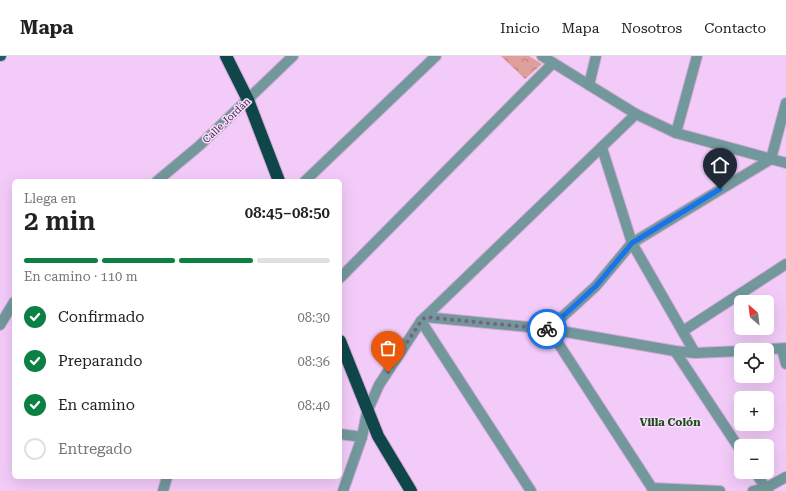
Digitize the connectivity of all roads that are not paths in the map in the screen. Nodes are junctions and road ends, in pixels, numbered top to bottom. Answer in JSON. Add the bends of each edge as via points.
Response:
{"nodes":[{"id":1,"x":226,"y":56,"type":"edge"},
{"id":2,"x":293,"y":56,"type":"edge"},
{"id":3,"x":436,"y":56,"type":"edge"},
{"id":4,"x":542,"y":56,"type":"edge"},
{"id":5,"x":596,"y":56,"type":"edge"},
{"id":6,"x":697,"y":56,"type":"edge"},
{"id":7,"x":553,"y":63,"type":"junction"},
{"id":8,"x":589,"y":86,"type":"junction"},
{"id":9,"x":248,"y":100,"type":"junction"},
{"id":10,"x":786,"y":103,"type":"edge"},
{"id":11,"x":636,"y":114,"type":"junction"},
{"id":12,"x":676,"y":134,"type":"junction"},
{"id":13,"x":602,"y":148,"type":"junction"},
{"id":14,"x":771,"y":159,"type":"junction"},
{"id":15,"x":786,"y":163,"type":"edge"},
{"id":16,"x":158,"y":179,"type":"edge"},
{"id":17,"x":278,"y":179,"type":"edge"},
{"id":18,"x":307,"y":179,"type":"edge"},
{"id":19,"x":632,"y":243,"type":"junction"},
{"id":20,"x":786,"y":264,"type":"edge"},
{"id":21,"x":342,"y":276,"type":"edge"},
{"id":22,"x":12,"y":306,"type":"edge"},
{"id":23,"x":423,"y":319,"type":"junction"},
{"id":24,"x":0,"y":325,"type":"edge"},
{"id":25,"x":549,"y":329,"type":"junction"},
{"id":26,"x":683,"y":331,"type":"junction"},
{"id":27,"x":342,"y":346,"type":"edge"},
{"id":28,"x":784,"y":348,"type":"edge"},
{"id":29,"x":774,"y":349,"type":"edge"},
{"id":30,"x":675,"y":351,"type":"junction"},
{"id":31,"x":734,"y":351,"type":"edge"},
{"id":32,"x":696,"y":353,"type":"junction"},
{"id":33,"x":786,"y":364,"type":"edge"},
{"id":34,"x":367,"y":412,"type":"junction"},
{"id":35,"x":342,"y":434,"type":"edge"},
{"id":36,"x":362,"y":437,"type":"junction"},
{"id":37,"x":734,"y":440,"type":"edge"},
{"id":38,"x":786,"y":477,"type":"edge"},
{"id":39,"x":166,"y":479,"type":"edge"},
{"id":40,"x":760,"y":479,"type":"edge"},
{"id":41,"x":653,"y":490,"type":"edge"},
{"id":42,"x":767,"y":490,"type":"edge"},
{"id":43,"x":163,"y":491,"type":"edge"},
{"id":44,"x":343,"y":491,"type":"edge"},
{"id":45,"x":411,"y":491,"type":"edge"},
{"id":46,"x":531,"y":491,"type":"edge"},
{"id":47,"x":720,"y":491,"type":"edge"},
{"id":48,"x":753,"y":491,"type":"edge"}],
"edges":[{"from":1,"to":9,"type":"highway"},
{"from":2,"to":9,"type":"street","name":"Calle Jordán"},
{"from":3,"to":18,"type":"street"},
{"from":4,"to":7,"type":"street"},
{"from":5,"to":8,"type":"street"},
{"from":6,"to":12,"type":"street"},
{"from":7,"to":8,"type":"street"},
{"from":7,"to":21,"type":"street"},
{"from":8,"to":11,"type":"street"},
{"from":9,"to":16,"type":"street","name":"Calle Jordán","via":[[199,146]]},
{"from":9,"to":17,"type":"highway"},
{"from":10,"to":14,"type":"street"},
{"from":11,"to":12,"type":"street"},
{"from":11,"to":13,"type":"street"},
{"from":12,"to":14,"type":"street"},
{"from":13,"to":19,"type":"street"},
{"from":13,"to":23,"type":"street"},
{"from":14,"to":15,"type":"street"},
{"from":14,"to":19,"type":"street"},
{"from":19,"to":25,"type":"street","via":[[596,286]]},
{"from":19,"to":26,"type":"street"},
{"from":20,"to":26,"type":"street"},
{"from":22,"to":24,"type":"street"},
{"from":23,"to":25,"type":"street"},
{"from":23,"to":34,"type":"street","via":[[379,385]]},
{"from":23,"to":46,"type":"street"},
{"from":25,"to":30,"type":"street"},
{"from":25,"to":41,"type":"street"},
{"from":26,"to":32,"type":"street"},
{"from":27,"to":34,"type":"highway"},
{"from":28,"to":29,"type":"street"},
{"from":28,"to":33,"type":"street"},
{"from":30,"to":32,"type":"street"},
{"from":30,"to":37,"type":"street"},
{"from":31,"to":32,"type":"street"},
{"from":34,"to":36,"type":"street"},
{"from":34,"to":45,"type":"highway","via":[[378,436]]},
{"from":35,"to":36,"type":"street"},
{"from":36,"to":44,"type":"street"},
{"from":38,"to":42,"type":"street"},
{"from":39,"to":43,"type":"street"},
{"from":40,"to":42,"type":"street"},
{"from":41,"to":47,"type":"street"},
{"from":42,"to":48,"type":"street"}]}
